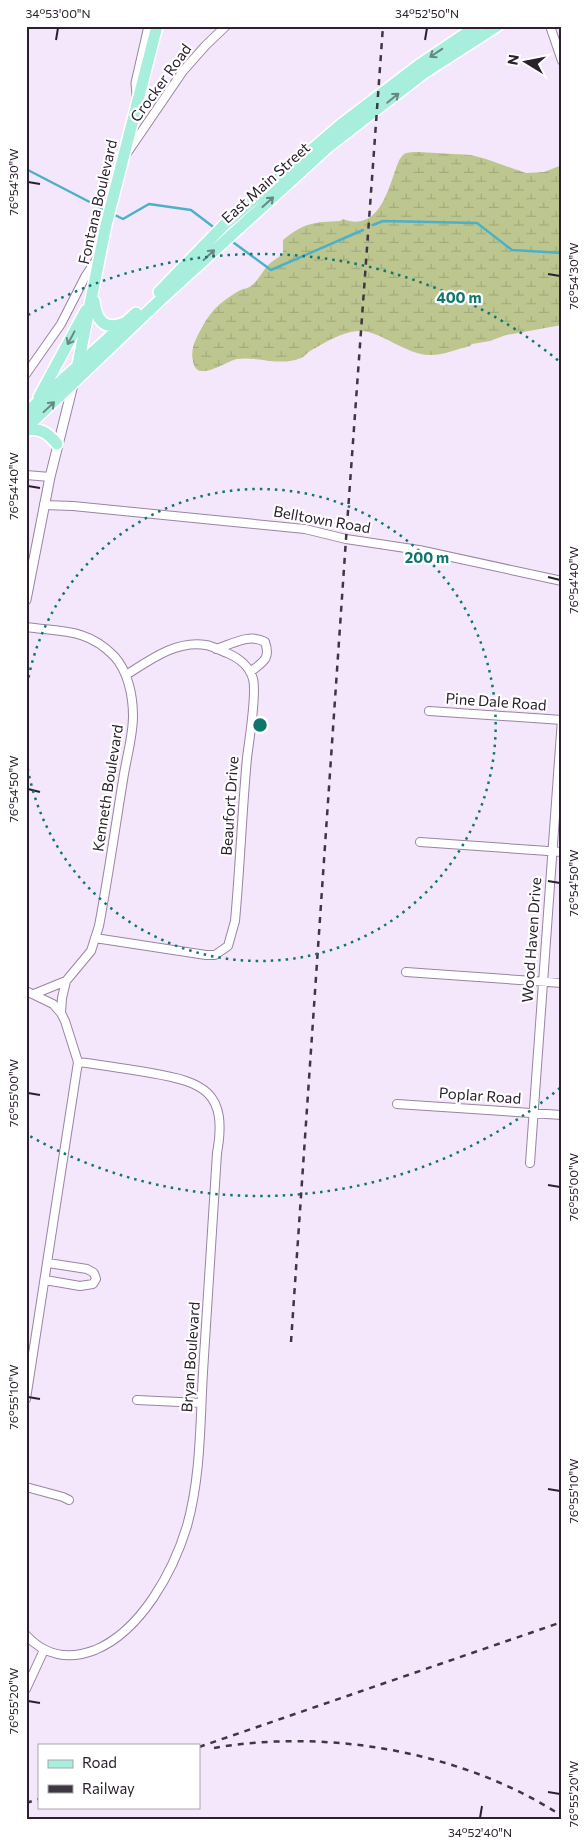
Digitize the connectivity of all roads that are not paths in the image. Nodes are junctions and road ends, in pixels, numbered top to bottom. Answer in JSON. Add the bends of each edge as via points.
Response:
{"nodes":[{"id":1,"x":149,"y":26,"type":"edge"},
{"id":2,"x":157,"y":26,"type":"edge"},
{"id":3,"x":226,"y":26,"type":"edge"},
{"id":4,"x":478,"y":26,"type":"edge"},
{"id":5,"x":497,"y":26,"type":"edge"},
{"id":6,"x":550,"y":26,"type":"edge"},
{"id":7,"x":562,"y":61,"type":"edge"},
{"id":8,"x":137,"y":106,"type":"junction"},
{"id":9,"x":122,"y":160,"type":"junction"},
{"id":10,"x":101,"y":252,"type":"junction"},
{"id":11,"x":93,"y":295,"type":"junction"},
{"id":12,"x":126,"y":322,"type":"junction"},
{"id":13,"x":78,"y":367,"type":"junction"},
{"id":14,"x":26,"y":374,"type":"edge"},
{"id":15,"x":73,"y":385,"type":"junction"},
{"id":16,"x":36,"y":404,"type":"junction"},
{"id":17,"x":26,"y":412,"type":"edge"},
{"id":18,"x":26,"y":429,"type":"edge"},
{"id":19,"x":57,"y":444,"type":"junction"},
{"id":20,"x":26,"y":475,"type":"edge"},
{"id":21,"x":50,"y":477,"type":"junction"},
{"id":22,"x":44,"y":505,"type":"junction"},
{"id":23,"x":562,"y":581,"type":"edge"},
{"id":24,"x":26,"y":600,"type":"edge"},
{"id":25,"x":26,"y":627,"type":"edge"},
{"id":26,"x":216,"y":649,"type":"junction"},
{"id":27,"x":250,"y":672,"type":"junction"},
{"id":28,"x":126,"y":675,"type":"junction"},
{"id":29,"x":429,"y":711,"type":"dead end"},
{"id":30,"x":562,"y":720,"type":"edge"},
{"id":31,"x":420,"y":842,"type":"dead end"},
{"id":32,"x":552,"y":852,"type":"junction"},
{"id":33,"x":562,"y":852,"type":"edge"},
{"id":34,"x":95,"y":938,"type":"junction"},
{"id":35,"x":406,"y":972,"type":"dead end"},
{"id":36,"x":66,"y":981,"type":"junction"},
{"id":37,"x":543,"y":981,"type":"junction"},
{"id":38,"x":562,"y":983,"type":"edge"},
{"id":39,"x":26,"y":990,"type":"edge"},
{"id":40,"x":34,"y":994,"type":"junction"},
{"id":41,"x":61,"y":1013,"type":"junction"},
{"id":42,"x":78,"y":1062,"type":"junction"},
{"id":43,"x":397,"y":1104,"type":"dead end"},
{"id":44,"x":534,"y":1113,"type":"junction"},
{"id":45,"x":562,"y":1115,"type":"edge"},
{"id":46,"x":530,"y":1163,"type":"dead end"},
{"id":47,"x":48,"y":1263,"type":"junction"},
{"id":48,"x":45,"y":1280,"type":"junction"},
{"id":49,"x":26,"y":1399,"type":"edge"},
{"id":50,"x":137,"y":1400,"type":"dead end"},
{"id":51,"x":201,"y":1404,"type":"junction"},
{"id":52,"x":26,"y":1487,"type":"edge"},
{"id":53,"x":69,"y":1500,"type":"dead end"},
{"id":54,"x":26,"y":1635,"type":"edge"},
{"id":55,"x":44,"y":1650,"type":"junction"},
{"id":56,"x":26,"y":1688,"type":"edge"}],
"edges":[{"from":1,"to":8,"type":"street","via":[[136,83]]},
{"from":2,"to":8,"type":"main road","name":"Fontana Boulevard"},
{"from":3,"to":9,"type":"street","name":"Crocker Road","via":[[182,71],[136,144]]},
{"from":4,"to":12,"type":"main road","name":"East Main Street","one_way":true,"via":[[378,95],[220,229],[158,294]]},
{"from":15,"to":5,"type":"main road","name":"East Main Street","one_way":true,"via":[[328,147],[424,73]]},
{"from":6,"to":7,"type":"street"},
{"from":8,"to":9,"type":"main road","name":"Fontana Boulevard"},
{"from":9,"to":10,"type":"main road","name":"Fontana Boulevard"},
{"from":10,"to":11,"type":"main road","name":"Fontana Boulevard"},
{"from":10,"to":14,"type":"street","via":[[61,324]]},
{"from":11,"to":12,"type":"main road","via":[[96,314],[102,323],[117,326]]},
{"from":11,"to":13,"type":"main road","name":"Fontana Boulevard"},
{"from":11,"to":16,"type":"main road","one_way":true},
{"from":12,"to":13,"type":"main road","name":"East Main Street"},
{"from":13,"to":15,"type":"main road","name":"Fontana Boulevard"},
{"from":13,"to":16,"type":"main road","name":"East Main Street"},
{"from":18,"to":15,"type":"main road","name":"East Main Street","one_way":true},
{"from":15,"to":19,"type":"street"},
{"from":16,"to":17,"type":"main road","name":"East Main Street"},
{"from":18,"to":19,"type":"main road","via":[[44,431]]},
{"from":19,"to":21,"type":"street"},
{"from":20,"to":21,"type":"street"},
{"from":21,"to":22,"type":"street"},
{"from":22,"to":23,"type":"street","name":"Belltown Road","via":[[305,529]]},
{"from":22,"to":24,"type":"street"},
{"from":25,"to":28,"type":"street","name":"Kenneth Boulevard","via":[[66,630],[88,637],[114,657]]},
{"from":26,"to":27,"type":"street","via":[[245,664]]},
{"from":26,"to":27,"type":"street","via":[[251,638],[265,642],[267,657]]},
{"from":26,"to":28,"type":"street","via":[[198,644],[179,646]]},
{"from":27,"to":34,"type":"street","name":"Beaufort Drive","via":[[255,686],[235,921],[228,946],[215,955],[206,955]]},
{"from":28,"to":34,"type":"street","name":"Kenneth Boulevard","via":[[133,716],[131,733]]},
{"from":29,"to":30,"type":"street","name":"Pine Dale Road"},
{"from":30,"to":32,"type":"street","name":"Wood Haven Drive"},
{"from":31,"to":32,"type":"street"},
{"from":32,"to":33,"type":"street"},
{"from":32,"to":37,"type":"street","name":"Wood Haven Drive"},
{"from":34,"to":36,"type":"street","name":"Kenneth Boulevard","via":[[91,951]]},
{"from":35,"to":37,"type":"street"},
{"from":36,"to":40,"type":"street"},
{"from":36,"to":41,"type":"street"},
{"from":37,"to":38,"type":"street"},
{"from":37,"to":44,"type":"street","name":"Wood Haven Drive"},
{"from":39,"to":40,"type":"street"},
{"from":40,"to":41,"type":"street","via":[[53,1004]]},
{"from":41,"to":42,"type":"street"},
{"from":42,"to":47,"type":"street"},
{"from":42,"to":51,"type":"street","name":"Bryan Boulevard","via":[[186,1079],[204,1089],[216,1106],[220,1139]]},
{"from":43,"to":44,"type":"street","name":"Poplar Road"},
{"from":44,"to":45,"type":"street","name":"Poplar Road"},
{"from":44,"to":46,"type":"street","name":"Wood Haven Drive"},
{"from":47,"to":48,"type":"street"},
{"from":47,"to":48,"type":"street","via":[[88,1269],[96,1278],[93,1284],[85,1286]]},
{"from":48,"to":49,"type":"street"},
{"from":50,"to":51,"type":"street"},
{"from":51,"to":55,"type":"street","name":"Bryan Boulevard","via":[[196,1475],[188,1523],[173,1563],[157,1592],[128,1627],[103,1646],[70,1656]]},
{"from":52,"to":53,"type":"street"},
{"from":54,"to":55,"type":"street","name":"Bryan Boulevard"},
{"from":55,"to":56,"type":"street"}]}
